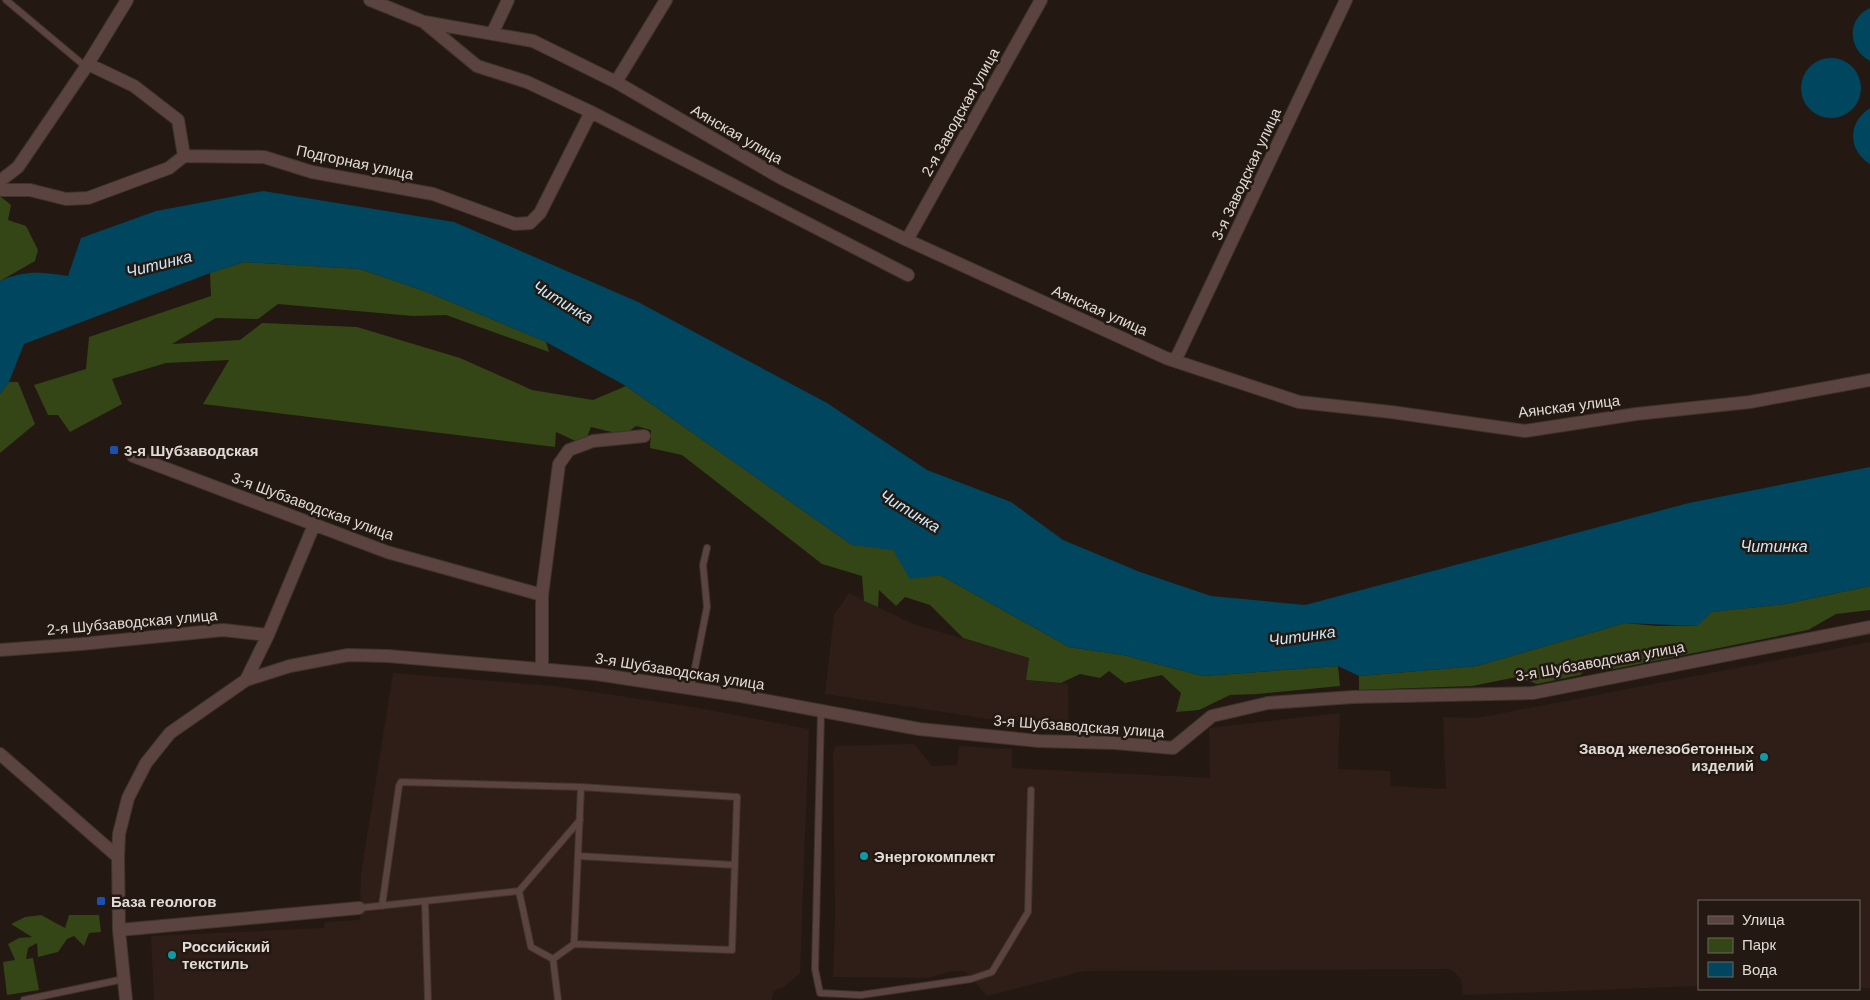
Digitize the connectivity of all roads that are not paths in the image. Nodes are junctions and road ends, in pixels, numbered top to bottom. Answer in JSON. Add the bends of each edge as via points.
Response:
{"nodes":[{"id":1,"x":6,"y":0,"type":"edge"},
{"id":2,"x":127,"y":0,"type":"edge"},
{"id":3,"x":370,"y":0,"type":"edge"},
{"id":4,"x":508,"y":0,"type":"edge"},
{"id":5,"x":666,"y":0,"type":"edge"},
{"id":6,"x":1041,"y":0,"type":"edge"},
{"id":7,"x":1346,"y":0,"type":"edge"},
{"id":8,"x":424,"y":22,"type":"junction"},
{"id":9,"x":492,"y":34,"type":"junction"},
{"id":10,"x":87,"y":65,"type":"junction"},
{"id":11,"x":616,"y":82,"type":"junction"},
{"id":12,"x":591,"y":112,"type":"junction"},
{"id":13,"x":184,"y":156,"type":"junction"},
{"id":14,"x":0,"y":181,"type":"edge"},
{"id":15,"x":0,"y":190,"type":"edge"},
{"id":16,"x":908,"y":240,"type":"junction"},
{"id":17,"x":908,"y":275,"type":"dead end"},
{"id":18,"x":1175,"y":361,"type":"junction"},
{"id":19,"x":1870,"y":380,"type":"edge"},
{"id":20,"x":644,"y":436,"type":"dead end"},
{"id":21,"x":133,"y":456,"type":"dead end"},
{"id":22,"x":314,"y":525,"type":"junction"},
{"id":23,"x":707,"y":548,"type":"dead end"},
{"id":24,"x":542,"y":596,"type":"junction"},
{"id":25,"x":1870,"y":627,"type":"edge"},
{"id":26,"x":268,"y":635,"type":"junction"},
{"id":27,"x":0,"y":650,"type":"edge"},
{"id":28,"x":542,"y":669,"type":"junction"},
{"id":29,"x":246,"y":680,"type":"junction"},
{"id":30,"x":691,"y":688,"type":"junction"},
{"id":31,"x":821,"y":711,"type":"junction"},
{"id":32,"x":0,"y":754,"type":"edge"},
{"id":33,"x":581,"y":787,"type":"junction"},
{"id":34,"x":1031,"y":790,"type":"dead end"},
{"id":35,"x":580,"y":820,"type":"junction"},
{"id":36,"x":578,"y":856,"type":"junction"},
{"id":37,"x":118,"y":857,"type":"junction"},
{"id":38,"x":735,"y":865,"type":"junction"},
{"id":39,"x":519,"y":891,"type":"junction"},
{"id":40,"x":424,"y":901,"type":"junction"},
{"id":41,"x":382,"y":906,"type":"junction"},
{"id":42,"x":359,"y":908,"type":"joint"},
{"id":43,"x":118,"y":930,"type":"junction"},
{"id":44,"x":574,"y":944,"type":"junction"},
{"id":45,"x":553,"y":959,"type":"junction"},
{"id":46,"x":124,"y":979,"type":"junction"},
{"id":47,"x":24,"y":1000,"type":"edge"},
{"id":48,"x":126,"y":1000,"type":"edge"},
{"id":49,"x":428,"y":1000,"type":"edge"},
{"id":50,"x":558,"y":1000,"type":"edge"}],
"edges":[{"from":1,"to":10,"type":"lane"},
{"from":2,"to":10,"type":"street"},
{"from":3,"to":8,"type":"street","name":"Аянская улица"},
{"from":4,"to":9,"type":"street"},
{"from":5,"to":11,"type":"street"},
{"from":6,"to":16,"type":"street","name":"2-я Заводская улица"},
{"from":7,"to":18,"type":"street","name":"3-я Заводская улица"},
{"from":8,"to":9,"type":"street","name":"Аянская улица"},
{"from":8,"to":12,"type":"street","via":[[477,66],[527,82]]},
{"from":9,"to":11,"type":"street","name":"Аянская улица","via":[[533,41]]},
{"from":10,"to":13,"type":"street","via":[[134,86],[178,120]]},
{"from":10,"to":14,"type":"street","via":[[18,167]]},
{"from":11,"to":16,"type":"street","name":"Аянская улица","via":[[781,178]]},
{"from":12,"to":13,"type":"street","name":"Подгорная улица","via":[[540,213],[530,223],[515,224],[433,194],[312,172],[264,157]]},
{"from":12,"to":17,"type":"street"},
{"from":13,"to":15,"type":"street","via":[[169,168],[88,198],[66,200],[30,190]]},
{"from":16,"to":18,"type":"street","name":"Аянская улица"},
{"from":18,"to":19,"type":"street","name":"Аянская улица","via":[[1300,402],[1525,431],[1636,414],[1750,402]]},
{"from":20,"to":24,"type":"street","via":[[593,441],[569,450],[559,464]]},
{"from":21,"to":22,"type":"street","name":"3-я Шубзаводская улица"},
{"from":22,"to":24,"type":"street","name":"3-я Шубзаводская улица","via":[[387,552]]},
{"from":22,"to":26,"type":"street"},
{"from":23,"to":30,"type":"lane","via":[[703,565],[707,607]]},
{"from":24,"to":28,"type":"street"},
{"from":25,"to":31,"type":"street","name":"3-я Шубзаводская улица","via":[[1533,693],[1353,697],[1268,703],[1212,716],[1173,748],[1039,742],[937,731]]},
{"from":26,"to":27,"type":"street","name":"2-я Шубзаводская улица","via":[[223,630]]},
{"from":26,"to":29,"type":"street"},
{"from":28,"to":29,"type":"street","name":"3-я Шубзаводская улица","via":[[348,655],[290,666]]},
{"from":28,"to":30,"type":"street","name":"3-я Шубзаводская улица"},
{"from":29,"to":37,"type":"street","via":[[170,733],[146,763],[128,798],[119,834]]},
{"from":30,"to":31,"type":"street","name":"3-я Шубзаводская улица"},
{"from":31,"to":34,"type":"lane","via":[[816,969],[820,993],[861,995],[971,979],[992,972],[1028,912]]},
{"from":32,"to":37,"type":"street"},
{"from":33,"to":35,"type":"lane"},
{"from":33,"to":38,"type":"lane","via":[[737,797]]},
{"from":33,"to":41,"type":"lane","via":[[401,782]]},
{"from":35,"to":36,"type":"lane"},
{"from":35,"to":39,"type":"lane"},
{"from":36,"to":38,"type":"lane"},
{"from":36,"to":44,"type":"lane"},
{"from":37,"to":43,"type":"street"},
{"from":38,"to":44,"type":"lane","via":[[732,950]]},
{"from":39,"to":40,"type":"lane"},
{"from":39,"to":45,"type":"lane","via":[[531,947]]},
{"from":40,"to":41,"type":"lane"},
{"from":40,"to":49,"type":"lane"},
{"from":41,"to":42,"type":"lane"},
{"from":42,"to":43,"type":"street"},
{"from":43,"to":46,"type":"street"},
{"from":44,"to":45,"type":"lane"},
{"from":45,"to":50,"type":"lane"},
{"from":46,"to":47,"type":"lane"},
{"from":46,"to":48,"type":"street"}]}
